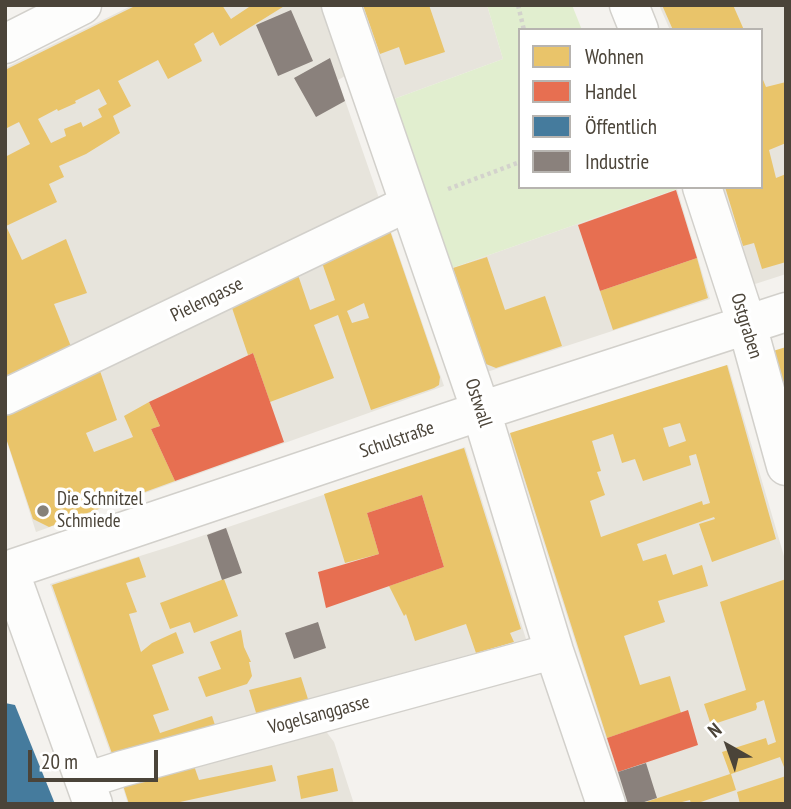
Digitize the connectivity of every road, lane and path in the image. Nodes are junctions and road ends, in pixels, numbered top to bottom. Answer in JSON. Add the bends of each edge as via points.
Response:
{"nodes":[{"id":1,"x":16,"y":5,"type":"edge"},
{"id":2,"x":82,"y":5,"type":"edge"},
{"id":3,"x":341,"y":5,"type":"edge"},
{"id":4,"x":518,"y":5,"type":"edge"},
{"id":5,"x":629,"y":5,"type":"edge"},
{"id":6,"x":5,"y":23,"type":"edge"},
{"id":7,"x":524,"y":28,"type":"edge"},
{"id":8,"x":638,"y":28,"type":"edge"},
{"id":9,"x":5,"y":44,"type":"edge"},
{"id":10,"x":518,"y":163,"type":"edge"},
{"id":11,"x":703,"y":189,"type":"edge"},
{"id":12,"x":409,"y":203,"type":"junction"},
{"id":13,"x":786,"y":312,"type":"edge"},
{"id":14,"x":747,"y":324,"type":"junction"},
{"id":15,"x":5,"y":397,"type":"edge"},
{"id":16,"x":481,"y":411,"type":"junction"},
{"id":17,"x":786,"y":466,"type":"edge"},
{"id":18,"x":7,"y":568,"type":"edge"},
{"id":19,"x":554,"y":651,"type":"junction"},
{"id":20,"x":88,"y":792,"type":"edge"},
{"id":21,"x":606,"y":804,"type":"edge"}],
"edges":[{"from":1,"to":6,"type":"street"},
{"from":2,"to":9,"type":"street"},
{"from":3,"to":12,"type":"street","name":"Ostwall"},
{"from":4,"to":7,"type":"path"},
{"from":5,"to":8,"type":"street"},
{"from":10,"to":12,"type":"path"},
{"from":11,"to":14,"type":"street","name":"Ostgraben"},
{"from":12,"to":15,"type":"street","name":"Pielengasse"},
{"from":12,"to":16,"type":"street","name":"Ostwall"},
{"from":13,"to":14,"type":"street","name":"Schulstraße"},
{"from":14,"to":16,"type":"street","name":"Schulstraße"},
{"from":14,"to":17,"type":"street","name":"Ostgraben"},
{"from":16,"to":18,"type":"street","name":"Schulstraße"},
{"from":16,"to":19,"type":"street","name":"Ostwall"},
{"from":18,"to":20,"type":"street"},
{"from":19,"to":20,"type":"street","name":"Vogelsanggasse","via":[[121,769]]},
{"from":19,"to":21,"type":"street","name":"Ostwall"}]}
